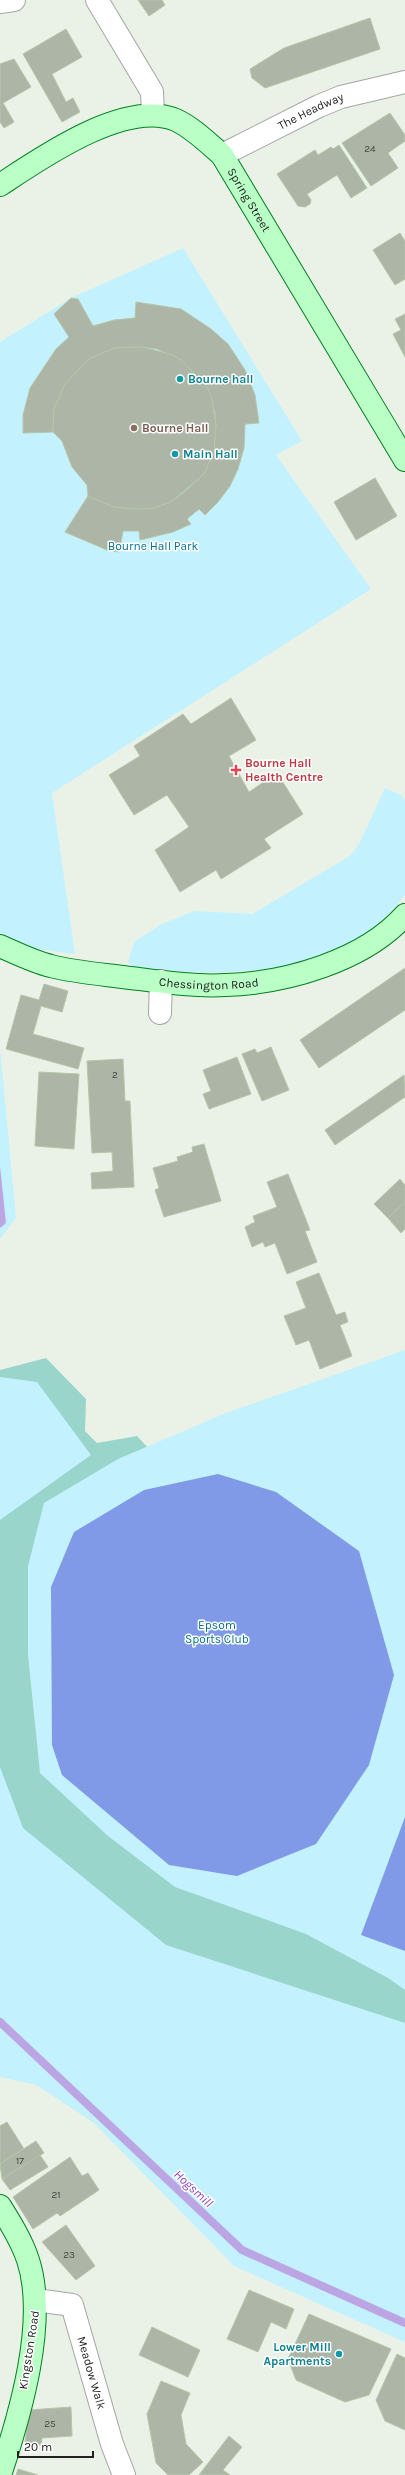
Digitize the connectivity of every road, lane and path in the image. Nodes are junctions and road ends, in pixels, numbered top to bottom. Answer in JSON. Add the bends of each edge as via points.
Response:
{"nodes":[{"id":1,"x":14,"y":0,"type":"edge"},
{"id":2,"x":97,"y":0,"type":"edge"},
{"id":3,"x":0,"y":2,"type":"edge"},
{"id":4,"x":405,"y":82,"type":"edge"},
{"id":5,"x":153,"y":115,"type":"junction"},
{"id":6,"x":222,"y":155,"type":"junction"},
{"id":7,"x":0,"y":185,"type":"edge"},
{"id":8,"x":405,"y":460,"type":"edge"},
{"id":9,"x":405,"y":915,"type":"edge"},
{"id":10,"x":0,"y":946,"type":"edge"},
{"id":11,"x":161,"y":982,"type":"junction"},
{"id":12,"x":160,"y":1013,"type":"dead end"},
{"id":13,"x":0,"y":2206,"type":"edge"},
{"id":14,"x":36,"y":2300,"type":"junction"},
{"id":15,"x":0,"y":2475,"type":"edge"},
{"id":16,"x":124,"y":2475,"type":"edge"}],
"edges":[{"from":1,"to":3,"type":"street"},
{"from":2,"to":5,"type":"street","via":[[152,92]]},
{"from":4,"to":6,"type":"street","name":"The Headway","via":[[341,97]]},
{"from":5,"to":6,"type":"main road","name":"Spring Street","via":[[175,120],[199,135]]},
{"from":5,"to":7,"type":"main road","name":"Spring Street","via":[[106,125],[38,160]]},
{"from":6,"to":8,"type":"main road","name":"Spring Street"},
{"from":9,"to":11,"type":"main road","name":"Chessington Road","via":[[367,947],[331,963],[289,976],[225,985]]},
{"from":10,"to":11,"type":"main road","name":"Chessington Road","via":[[49,966]]},
{"from":11,"to":12,"type":"street"},
{"from":13,"to":14,"type":"main road","name":"Kingston Road","via":[[28,2260]]},
{"from":14,"to":15,"type":"main road","name":"Kingston Road","via":[[32,2347],[15,2431]]},
{"from":14,"to":16,"type":"street","name":"Meadow Walk","via":[[72,2305],[112,2444]]}]}
